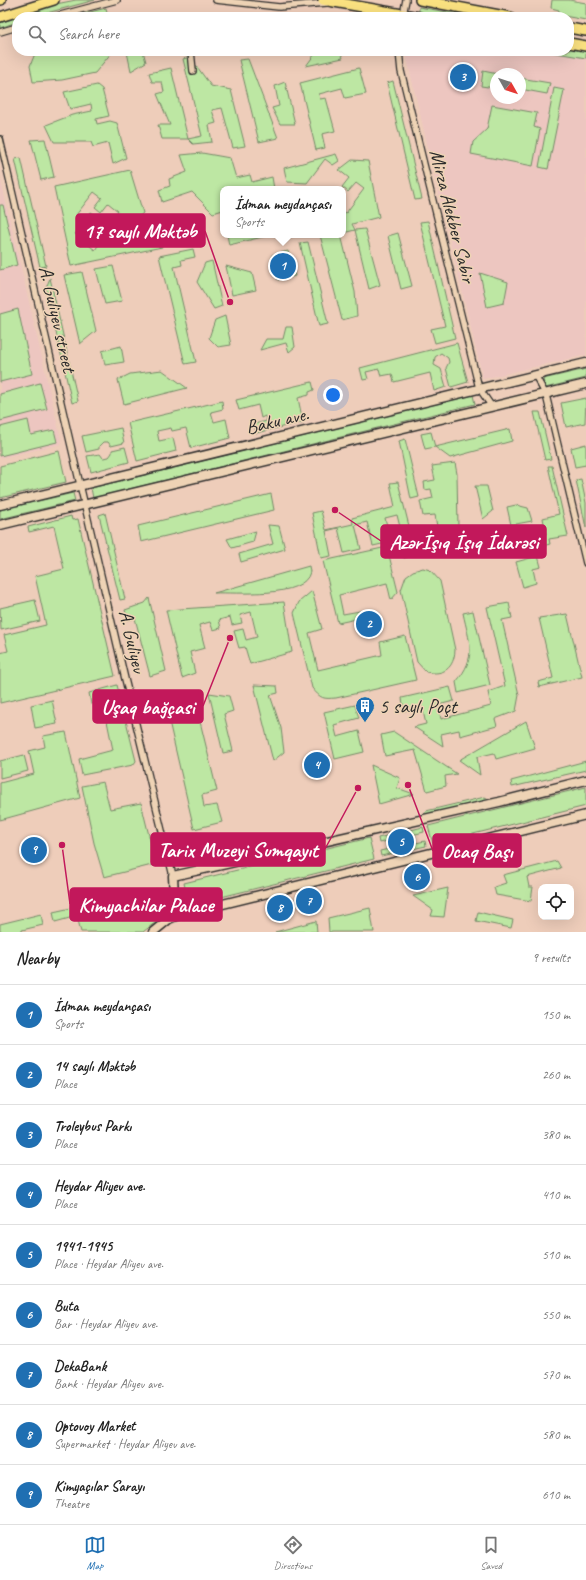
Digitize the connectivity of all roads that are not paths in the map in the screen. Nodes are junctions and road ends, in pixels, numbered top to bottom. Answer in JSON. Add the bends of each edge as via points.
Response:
{"nodes":[{"id":1,"x":54,"y":0,"type":"edge"},
{"id":2,"x":117,"y":0,"type":"edge"},
{"id":3,"x":216,"y":0,"type":"edge"},
{"id":4,"x":323,"y":0,"type":"edge"},
{"id":5,"x":406,"y":0,"type":"edge"},
{"id":6,"x":420,"y":0,"type":"edge"},
{"id":7,"x":335,"y":2,"type":"junction"},
{"id":8,"x":12,"y":12,"type":"edge"},
{"id":9,"x":14,"y":12,"type":"edge"},
{"id":10,"x":72,"y":12,"type":"edge"},
{"id":11,"x":384,"y":12,"type":"edge"},
{"id":12,"x":404,"y":12,"type":"edge"},
{"id":13,"x":484,"y":12,"type":"edge"},
{"id":14,"x":0,"y":16,"type":"edge"},
{"id":15,"x":12,"y":28,"type":"edge"},
{"id":16,"x":574,"y":29,"type":"edge"},
{"id":17,"x":586,"y":31,"type":"edge"},
{"id":18,"x":0,"y":32,"type":"edge"},
{"id":19,"x":574,"y":44,"type":"edge"},
{"id":20,"x":586,"y":46,"type":"edge"},
{"id":21,"x":192,"y":56,"type":"edge"},
{"id":22,"x":399,"y":56,"type":"edge"},
{"id":23,"x":193,"y":71,"type":"dead end"},
{"id":24,"x":0,"y":139,"type":"edge"},
{"id":25,"x":586,"y":364,"type":"edge"},
{"id":26,"x":535,"y":375,"type":"junction"},
{"id":27,"x":586,"y":384,"type":"edge"},
{"id":28,"x":479,"y":388,"type":"junction"},
{"id":29,"x":546,"y":394,"type":"junction"},
{"id":30,"x":492,"y":407,"type":"junction"},
{"id":31,"x":81,"y":485,"type":"junction"},
{"id":32,"x":0,"y":505,"type":"edge"},
{"id":33,"x":86,"y":505,"type":"junction"},
{"id":34,"x":0,"y":525,"type":"edge"},
{"id":35,"x":586,"y":563,"type":"edge"},
{"id":36,"x":586,"y":780,"type":"edge"},
{"id":37,"x":586,"y":815,"type":"edge"},
{"id":38,"x":174,"y":876,"type":"junction"},
{"id":39,"x":178,"y":915,"type":"junction"},
{"id":40,"x":153,"y":932,"type":"edge"}],
"edges":[{"from":1,"to":9,"type":"main road"},
{"from":2,"to":10,"type":"street"},
{"from":3,"to":7,"type":"street","via":[[279,7]]},
{"from":4,"to":7,"type":"main road"},
{"from":5,"to":12,"type":"street"},
{"from":6,"to":13,"type":"main road"},
{"from":7,"to":11,"type":"main road"},
{"from":8,"to":14,"type":"main road"},
{"from":15,"to":18,"type":"street"},
{"from":16,"to":17,"type":"main road"},
{"from":19,"to":20,"type":"main road"},
{"from":21,"to":23,"type":"street"},
{"from":22,"to":28,"type":"street","name":"Mirza Alekber Sabir"},
{"from":24,"to":31,"type":"street","name":"A. Guliyev street"},
{"from":25,"to":26,"type":"street","name":"Baku ave."},
{"from":26,"to":28,"type":"street","name":"Baku ave."},
{"from":26,"to":29,"type":"street"},
{"from":27,"to":29,"type":"street","name":"Baku ave."},
{"from":28,"to":30,"type":"street"},
{"from":28,"to":31,"type":"street","name":"Baku ave."},
{"from":29,"to":30,"type":"street","name":"Baku ave."},
{"from":29,"to":35,"type":"street"},
{"from":30,"to":33,"type":"street","name":"Baku ave."},
{"from":31,"to":32,"type":"street","name":"Baku ave."},
{"from":31,"to":33,"type":"street","name":"A. Guliyev street"},
{"from":33,"to":34,"type":"street","name":"Baku ave."},
{"from":33,"to":38,"type":"street","name":"A. Guliyev","via":[[125,679]]},
{"from":36,"to":38,"type":"street"},
{"from":37,"to":39,"type":"street"},
{"from":38,"to":39,"type":"street","via":[[174,896]]},
{"from":39,"to":40,"type":"street"}]}
